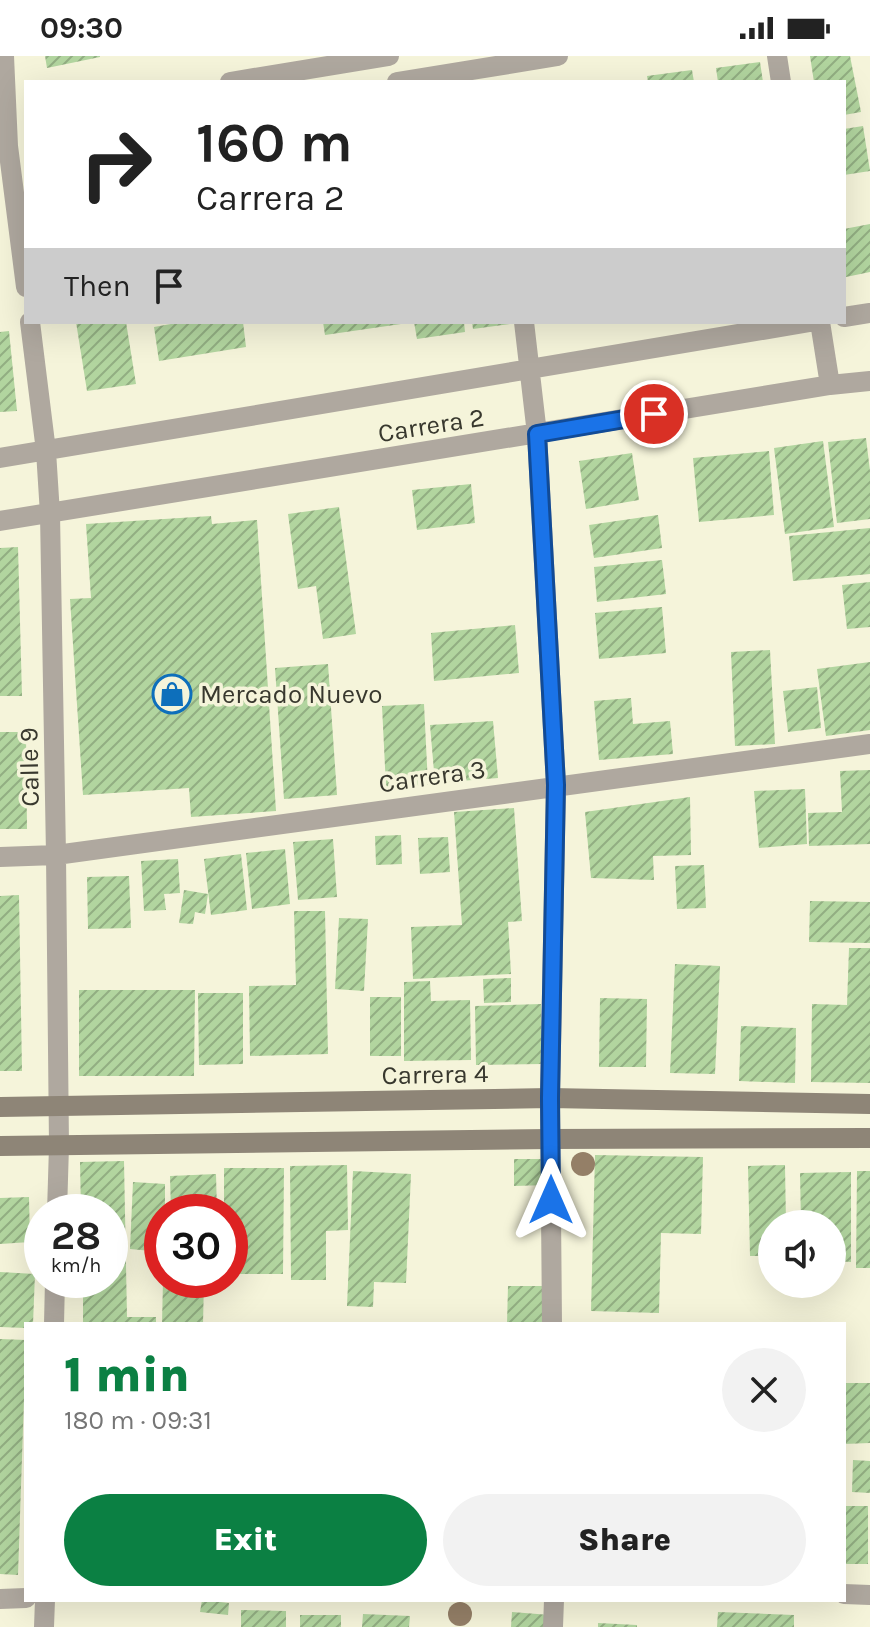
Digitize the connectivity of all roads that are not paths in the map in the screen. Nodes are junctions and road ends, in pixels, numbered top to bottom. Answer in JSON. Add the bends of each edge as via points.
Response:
{"nodes":[{"id":1,"x":4,"y":56,"type":"edge"},
{"id":2,"x":389,"y":56,"type":"edge"},
{"id":3,"x":558,"y":56,"type":"edge"},
{"id":4,"x":777,"y":56,"type":"edge"},
{"id":5,"x":490,"y":68,"type":"edge"},
{"id":6,"x":242,"y":80,"type":"edge"},
{"id":7,"x":410,"y":80,"type":"edge"},
{"id":8,"x":781,"y":80,"type":"edge"},
{"id":9,"x":24,"y":115,"type":"edge"},
{"id":10,"x":3,"y":119,"type":"edge"},
{"id":11,"x":11,"y":145,"type":"edge"},
{"id":12,"x":24,"y":268,"type":"edge"},
{"id":13,"x":870,"y":313,"type":"edge"},
{"id":14,"x":846,"y":317,"type":"edge"},
{"id":15,"x":30,"y":324,"type":"edge"},
{"id":16,"x":524,"y":324,"type":"edge"},
{"id":17,"x":798,"y":324,"type":"edge"},
{"id":18,"x":820,"y":324,"type":"edge"},
{"id":19,"x":531,"y":369,"type":"junction"},
{"id":20,"x":870,"y":381,"type":"edge"},
{"id":21,"x":830,"y":385,"type":"junction"},
{"id":22,"x":537,"y":434,"type":"junction"},
{"id":23,"x":46,"y":451,"type":"junction"},
{"id":24,"x":0,"y":458,"type":"edge"},
{"id":25,"x":50,"y":514,"type":"junction"},
{"id":26,"x":0,"y":521,"type":"edge"},
{"id":27,"x":870,"y":744,"type":"edge"},
{"id":28,"x":556,"y":785,"type":"junction"},
{"id":29,"x":56,"y":855,"type":"junction"},
{"id":30,"x":0,"y":857,"type":"edge"},
{"id":31,"x":550,"y":1098,"type":"junction"},
{"id":32,"x":870,"y":1104,"type":"edge"},
{"id":33,"x":0,"y":1107,"type":"edge"},
{"id":34,"x":57,"y":1107,"type":"junction"},
{"id":35,"x":870,"y":1138,"type":"edge"},
{"id":36,"x":550,"y":1139,"type":"junction"},
{"id":37,"x":0,"y":1146,"type":"edge"},
{"id":38,"x":59,"y":1146,"type":"junction"},
{"id":39,"x":58,"y":1194,"type":"edge"},
{"id":40,"x":55,"y":1298,"type":"edge"},
{"id":41,"x":54,"y":1322,"type":"edge"},
{"id":42,"x":552,"y":1322,"type":"edge"},
{"id":43,"x":846,"y":1594,"type":"edge"},
{"id":44,"x":870,"y":1595,"type":"edge"},
{"id":45,"x":24,"y":1598,"type":"edge"},
{"id":46,"x":0,"y":1599,"type":"edge"},
{"id":47,"x":45,"y":1602,"type":"edge"},
{"id":48,"x":554,"y":1602,"type":"edge"},
{"id":49,"x":44,"y":1627,"type":"edge"},
{"id":50,"x":553,"y":1627,"type":"edge"}],
"edges":[{"from":1,"to":10,"type":"street"},
{"from":2,"to":6,"type":"street"},
{"from":3,"to":5,"type":"street"},
{"from":4,"to":8,"type":"street"},
{"from":5,"to":7,"type":"street"},
{"from":9,"to":10,"type":"street"},
{"from":10,"to":11,"type":"street"},
{"from":11,"to":12,"type":"street"},
{"from":13,"to":14,"type":"street"},
{"from":15,"to":23,"type":"street","name":"Calle 9"},
{"from":16,"to":19,"type":"street"},
{"from":17,"to":19,"type":"street","name":"Carrera 2"},
{"from":18,"to":21,"type":"street"},
{"from":19,"to":22,"type":"street"},
{"from":19,"to":23,"type":"street","name":"Carrera 2"},
{"from":20,"to":21,"type":"street","name":"Carrera 2"},
{"from":21,"to":22,"type":"street","name":"Carrera 2"},
{"from":22,"to":25,"type":"street","name":"Carrera 2"},
{"from":22,"to":28,"type":"street"},
{"from":23,"to":24,"type":"street","name":"Carrera 2"},
{"from":23,"to":25,"type":"street","name":"Calle 9"},
{"from":25,"to":26,"type":"street","name":"Carrera 2"},
{"from":25,"to":29,"type":"street","name":"Calle 9"},
{"from":27,"to":28,"type":"street","name":"Carrera 3"},
{"from":28,"to":29,"type":"street","name":"Carrera 3"},
{"from":28,"to":31,"type":"street"},
{"from":29,"to":30,"type":"street","name":"Carrera 3"},
{"from":29,"to":34,"type":"street","name":"Calle 9"},
{"from":31,"to":32,"type":"street","name":"Carrera 4"},
{"from":31,"to":34,"type":"street","name":"Carrera 4"},
{"from":31,"to":36,"type":"street"},
{"from":33,"to":34,"type":"street","name":"Carrera 4"},
{"from":34,"to":38,"type":"street","name":"Calle 9"},
{"from":35,"to":36,"type":"street"},
{"from":36,"to":38,"type":"street"},
{"from":36,"to":42,"type":"street"},
{"from":37,"to":38,"type":"street"},
{"from":38,"to":39,"type":"street","name":"Calle 9"},
{"from":40,"to":41,"type":"street"},
{"from":43,"to":44,"type":"street"},
{"from":45,"to":46,"type":"street"},
{"from":47,"to":49,"type":"street"},
{"from":48,"to":50,"type":"street"}]}
